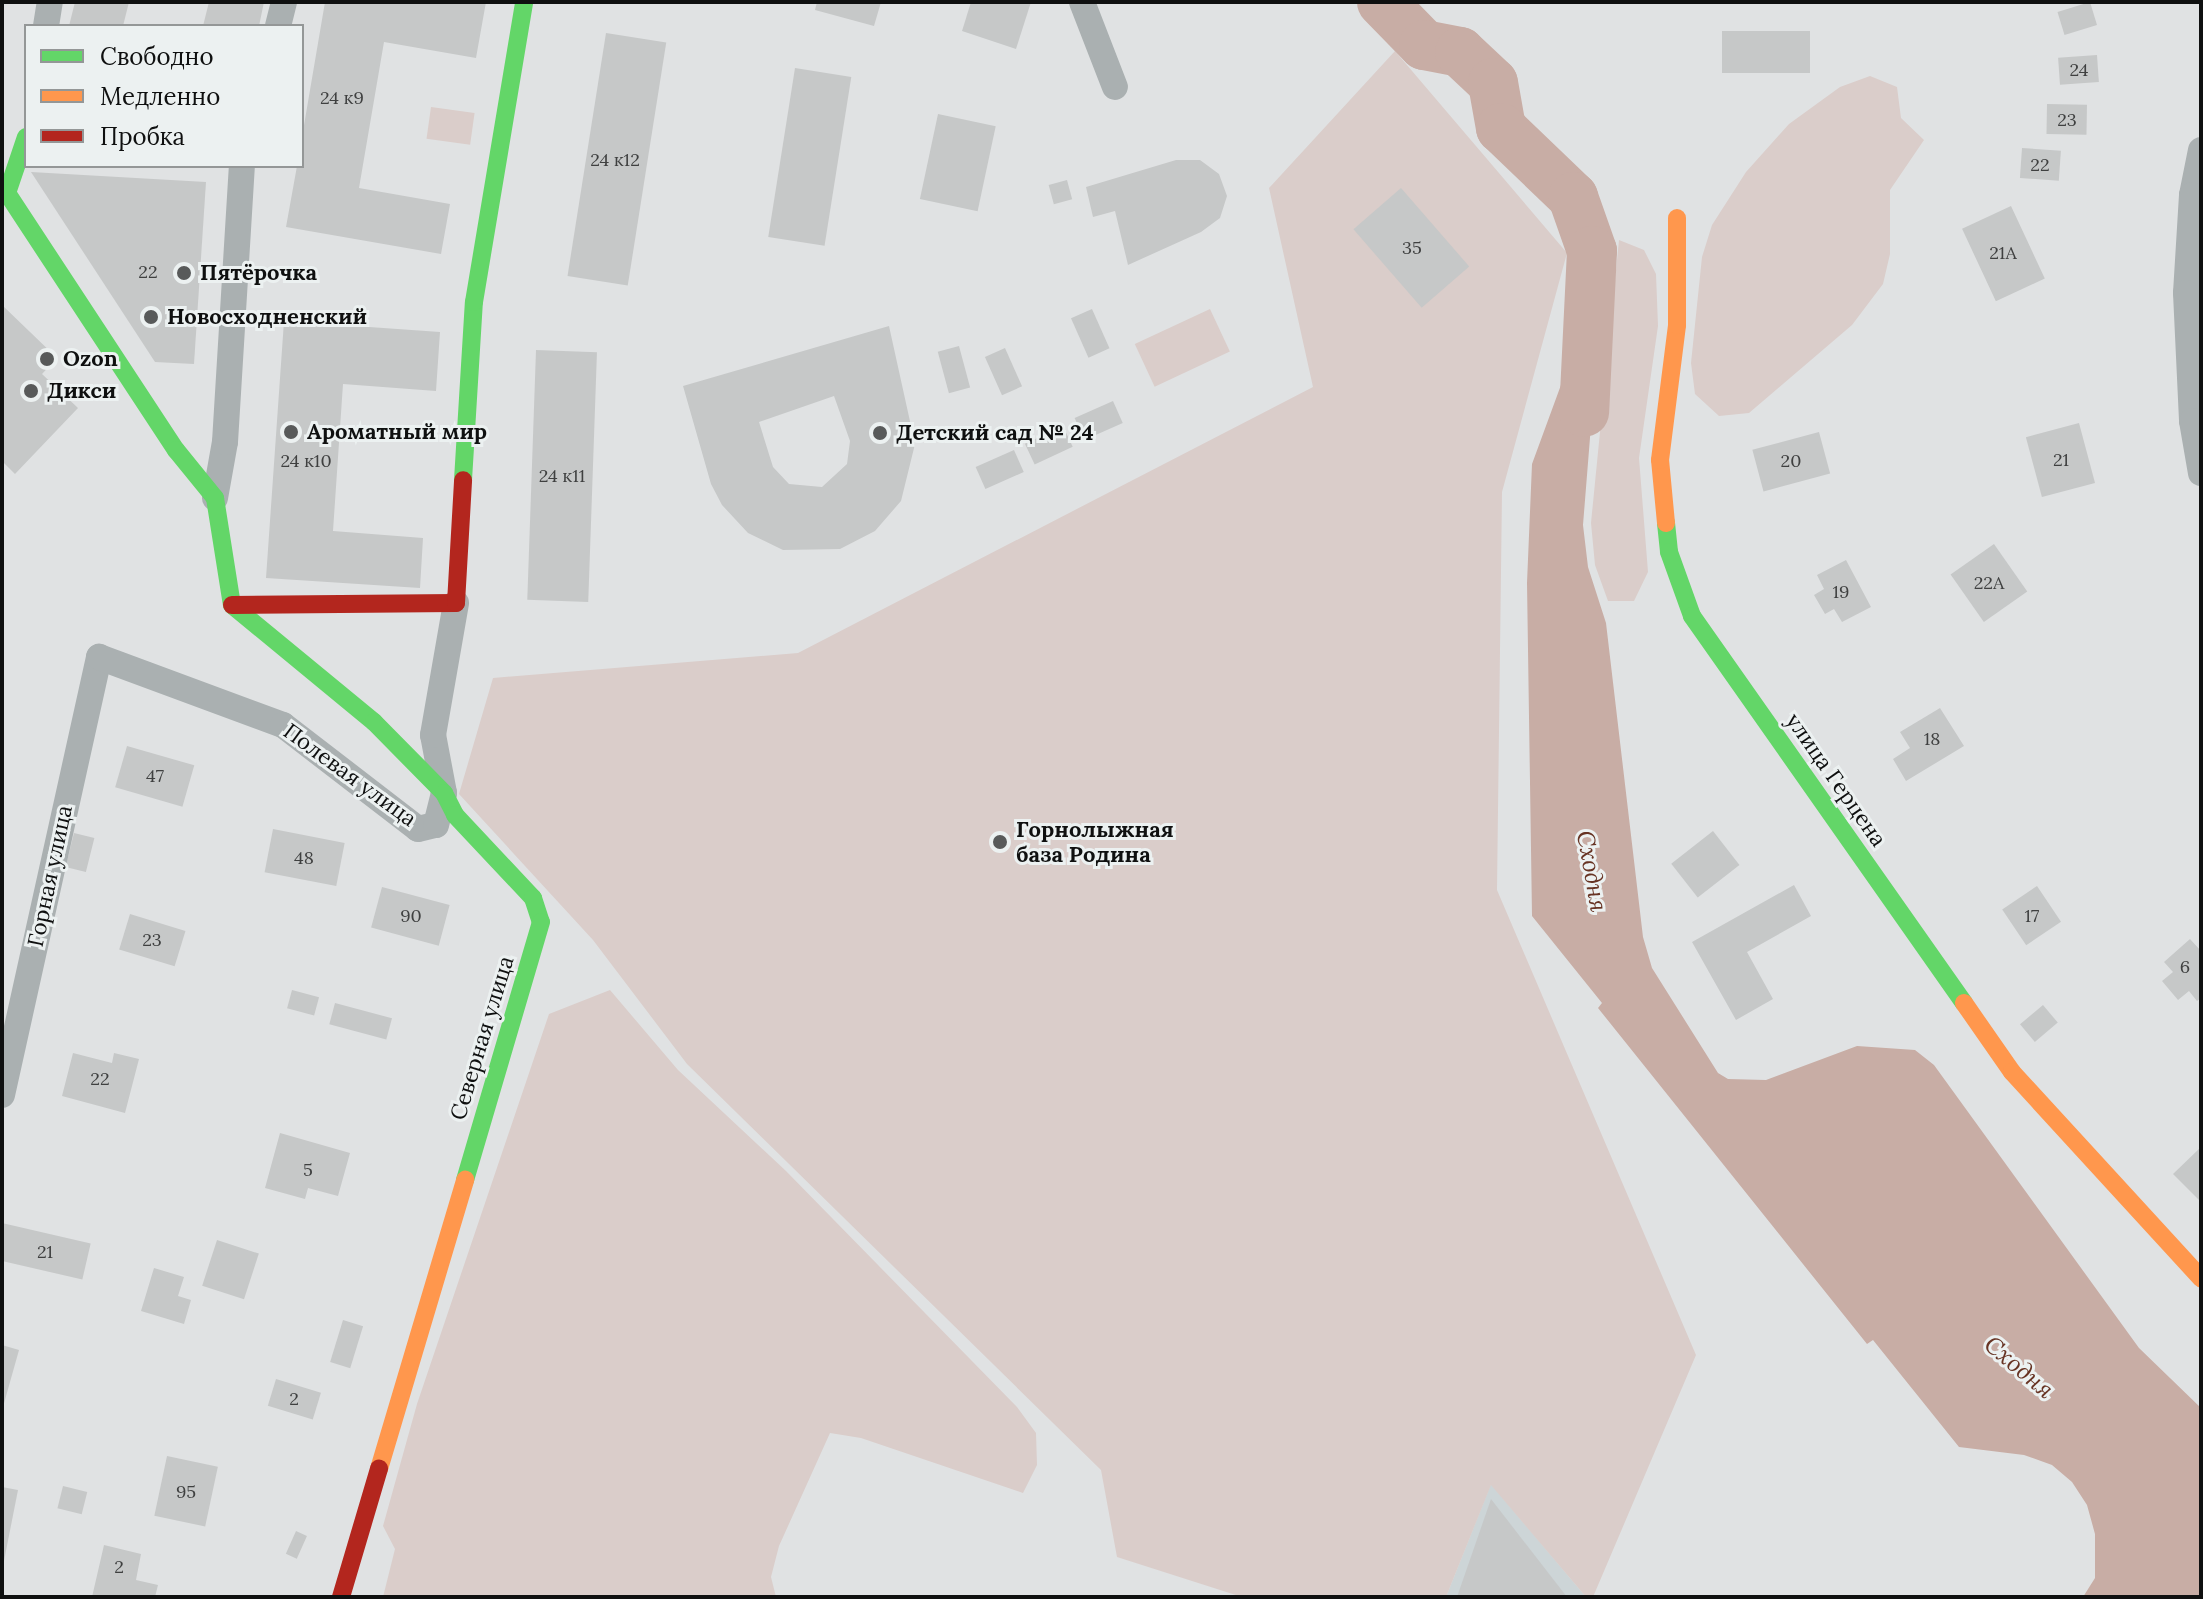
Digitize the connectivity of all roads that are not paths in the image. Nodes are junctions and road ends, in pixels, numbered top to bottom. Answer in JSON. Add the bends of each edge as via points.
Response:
{"nodes":[{"id":1,"x":50,"y":2,"type":"edge"},
{"id":2,"x":284,"y":2,"type":"edge"},
{"id":3,"x":524,"y":2,"type":"edge"},
{"id":4,"x":1082,"y":2,"type":"edge"},
{"id":5,"x":46,"y":24,"type":"edge"},
{"id":6,"x":278,"y":24,"type":"edge"},
{"id":7,"x":1115,"y":87,"type":"dead end"},
{"id":8,"x":24,"y":143,"type":"edge"},
{"id":9,"x":2201,"y":150,"type":"edge"},
{"id":10,"x":242,"y":168,"type":"edge"},
{"id":11,"x":1677,"y":218,"type":"dead end"},
{"id":12,"x":2201,"y":473,"type":"edge"},
{"id":13,"x":215,"y":498,"type":"junction"},
{"id":14,"x":456,"y":603,"type":"junction"},
{"id":15,"x":232,"y":605,"type":"junction"},
{"id":16,"x":99,"y":657,"type":"joint"},
{"id":17,"x":444,"y":793,"type":"junction"},
{"id":18,"x":2,"y":1095,"type":"edge"},
{"id":19,"x":2201,"y":1278,"type":"edge"},
{"id":20,"x":341,"y":1597,"type":"edge"}],
"edges":[{"from":1,"to":5,"type":"street"},
{"from":2,"to":6,"type":"street"},
{"from":3,"to":14,"type":"street","via":[[474,302]]},
{"from":4,"to":7,"type":"street"},
{"from":8,"to":13,"type":"street","via":[[7,193],[176,450]]},
{"from":9,"to":12,"type":"street","via":[[2192,195],[2186,293],[2192,421]]},
{"from":10,"to":13,"type":"street","via":[[228,396]]},
{"from":11,"to":19,"type":"street","name":"улица Герцена","via":[[1677,325],[1660,460],[1669,552],[1692,616],[2012,1072]]},
{"from":13,"to":15,"type":"street"},
{"from":14,"to":15,"type":"street"},
{"from":14,"to":17,"type":"street","via":[[433,735]]},
{"from":15,"to":17,"type":"street","name":"Северная улица","via":[[374,722]]},
{"from":16,"to":17,"type":"street","name":"Полевая улица","via":[[283,725],[418,829],[436,825]]},
{"from":16,"to":18,"type":"street","name":"Горная улица"},
{"from":17,"to":20,"type":"street","name":"Северная улица","via":[[455,815],[533,898],[541,922]]}]}
